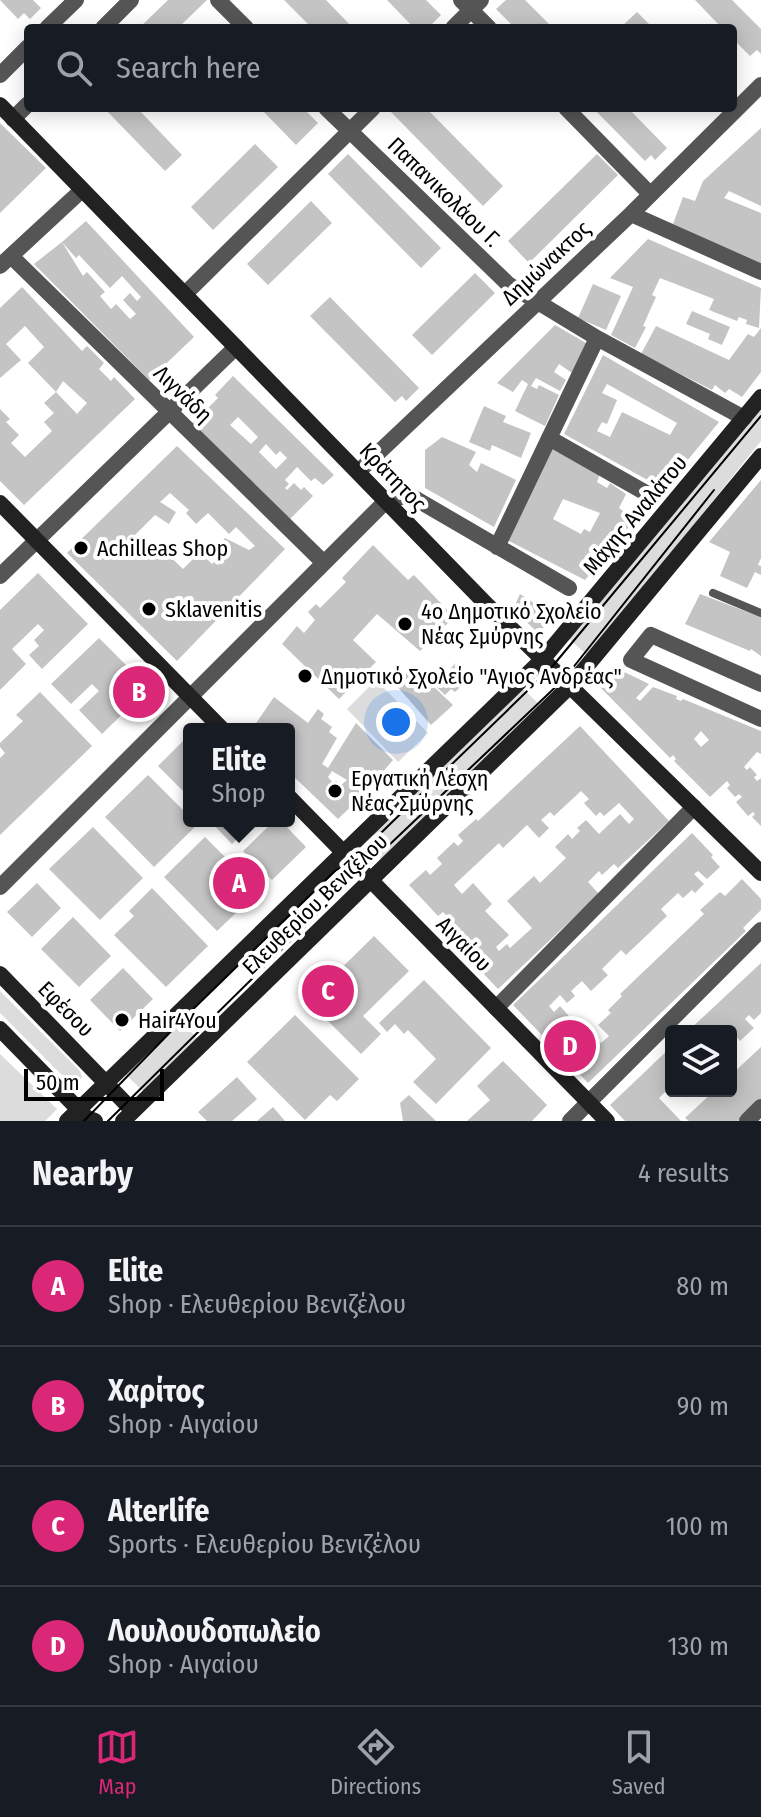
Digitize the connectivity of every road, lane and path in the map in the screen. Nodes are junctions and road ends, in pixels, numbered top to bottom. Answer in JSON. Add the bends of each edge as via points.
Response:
{"nodes":[{"id":1,"x":76,"y":0,"type":"edge"},
{"id":2,"x":131,"y":0,"type":"edge"},
{"id":3,"x":218,"y":0,"type":"edge"},
{"id":4,"x":471,"y":3,"type":"edge"},
{"id":5,"x":51,"y":24,"type":"edge"},
{"id":6,"x":107,"y":24,"type":"edge"},
{"id":7,"x":242,"y":24,"type":"edge"},
{"id":8,"x":456,"y":24,"type":"edge"},
{"id":9,"x":486,"y":24,"type":"edge"},
{"id":10,"x":24,"y":51,"type":"edge"},
{"id":11,"x":0,"y":75,"type":"edge"},
{"id":12,"x":761,"y":85,"type":"edge"},
{"id":13,"x":0,"y":105,"type":"edge"},
{"id":14,"x":24,"y":108,"type":"edge"},
{"id":15,"x":737,"y":109,"type":"edge"},
{"id":16,"x":330,"y":112,"type":"edge"},
{"id":17,"x":369,"y":112,"type":"edge"},
{"id":18,"x":570,"y":112,"type":"edge"},
{"id":19,"x":734,"y":112,"type":"edge"},
{"id":20,"x":13,"y":119,"type":"junction"},
{"id":21,"x":349,"y":131,"type":"junction"},
{"id":22,"x":82,"y":190,"type":"junction"},
{"id":23,"x":650,"y":194,"type":"junction"},
{"id":24,"x":631,"y":214,"type":"junction"},
{"id":25,"x":5,"y":261,"type":"edge"},
{"id":26,"x":761,"y":272,"type":"edge"},
{"id":27,"x":185,"y":294,"type":"junction"},
{"id":28,"x":536,"y":302,"type":"junction"},
{"id":29,"x":597,"y":338,"type":"junction"},
{"id":30,"x":236,"y":347,"type":"junction"},
{"id":31,"x":761,"y":397,"type":"edge"},
{"id":32,"x":170,"y":412,"type":"junction"},
{"id":33,"x":744,"y":418,"type":"junction"},
{"id":34,"x":549,"y":438,"type":"junction"},
{"id":35,"x":761,"y":456,"type":"edge"},
{"id":36,"x":358,"y":472,"type":"junction"},
{"id":37,"x":653,"y":497,"type":"dead end"},
{"id":38,"x":386,"y":501,"type":"junction"},
{"id":39,"x":0,"y":503,"type":"edge"},
{"id":40,"x":36,"y":540,"type":"junction"},
{"id":41,"x":497,"y":547,"type":"junction"},
{"id":42,"x":324,"y":563,"type":"junction"},
{"id":43,"x":0,"y":576,"type":"edge"},
{"id":44,"x":569,"y":588,"type":"dead end"},
{"id":45,"x":713,"y":593,"type":"dead end"},
{"id":46,"x":761,"y":613,"type":"edge"},
{"id":47,"x":542,"y":660,"type":"junction"},
{"id":48,"x":739,"y":676,"type":"junction"},
{"id":49,"x":761,"y":684,"type":"edge"},
{"id":50,"x":571,"y":685,"type":"junction"},
{"id":51,"x":190,"y":696,"type":"junction"},
{"id":52,"x":726,"y":703,"type":"junction"},
{"id":53,"x":761,"y":719,"type":"edge"},
{"id":54,"x":216,"y":723,"type":"edge"},
{"id":55,"x":295,"y":803,"type":"edge"},
{"id":56,"x":694,"y":807,"type":"junction"},
{"id":57,"x":344,"y":854,"type":"junction"},
{"id":58,"x":761,"y":873,"type":"edge"},
{"id":59,"x":371,"y":881,"type":"junction"},
{"id":60,"x":0,"y":887,"type":"edge"},
{"id":61,"x":761,"y":930,"type":"edge"},
{"id":62,"x":0,"y":974,"type":"edge"},
{"id":63,"x":496,"y":1008,"type":"junction"},
{"id":64,"x":0,"y":1029,"type":"edge"},
{"id":65,"x":107,"y":1082,"type":"junction"},
{"id":66,"x":588,"y":1101,"type":"junction"},
{"id":67,"x":761,"y":1107,"type":"edge"},
{"id":68,"x":73,"y":1115,"type":"edge"},
{"id":69,"x":129,"y":1118,"type":"edge"},
{"id":70,"x":95,"y":1121,"type":"edge"},
{"id":71,"x":570,"y":1121,"type":"edge"},
{"id":72,"x":607,"y":1121,"type":"edge"},
{"id":73,"x":747,"y":1121,"type":"edge"}],
"edges":[{"from":1,"to":5,"type":"street"},
{"from":2,"to":6,"type":"street"},
{"from":3,"to":7,"type":"street"},
{"from":4,"to":8,"type":"street"},
{"from":4,"to":9,"type":"street"},
{"from":10,"to":11,"type":"street"},
{"from":12,"to":15,"type":"street","name":"Δημώνακτος"},
{"from":13,"to":20,"type":"street","name":"Κράτητος"},
{"from":14,"to":20,"type":"street"},
{"from":16,"to":21,"type":"street","name":"Παπανικολάου Γ."},
{"from":17,"to":21,"type":"street"},
{"from":18,"to":23,"type":"street"},
{"from":19,"to":23,"type":"street","name":"Δημώνακτος"},
{"from":20,"to":22,"type":"street","name":"Κράτητος"},
{"from":21,"to":27,"type":"street"},
{"from":21,"to":28,"type":"street","name":"Παπανικολάου Γ.","via":[[508,284]]},
{"from":22,"to":25,"type":"street"},
{"from":22,"to":27,"type":"street","name":"Κράτητος"},
{"from":23,"to":24,"type":"street","name":"Δημώνακτος"},
{"from":24,"to":26,"type":"street"},
{"from":24,"to":28,"type":"street","name":"Δημώνακτος"},
{"from":25,"to":32,"type":"street","name":"Λιγνάδη"},
{"from":27,"to":30,"type":"street","name":"Κράτητος"},
{"from":28,"to":29,"type":"street","name":"Παπανικολάου Γ."},
{"from":28,"to":36,"type":"street","name":"Δημώνακτος"},
{"from":29,"to":33,"type":"street","name":"Παπανικολάου Γ."},
{"from":29,"to":34,"type":"street"},
{"from":30,"to":32,"type":"street"},
{"from":30,"to":36,"type":"street","name":"Κράτητος"},
{"from":31,"to":33,"type":"street","name":"Μάχης Αναλάτου"},
{"from":32,"to":40,"type":"street"},
{"from":32,"to":42,"type":"street","name":"Λιγνάδη"},
{"from":33,"to":47,"type":"street","name":"Μάχης Αναλάτου"},
{"from":34,"to":37,"type":"street"},
{"from":34,"to":41,"type":"street"},
{"from":35,"to":50,"type":"street"},
{"from":36,"to":38,"type":"street","name":"Κράτητος"},
{"from":38,"to":41,"type":"street","via":[[409,495]]},
{"from":38,"to":42,"type":"street"},
{"from":38,"to":47,"type":"street","name":"Κράτητος"},
{"from":39,"to":40,"type":"street"},
{"from":40,"to":43,"type":"street"},
{"from":40,"to":51,"type":"street"},
{"from":41,"to":44,"type":"street"},
{"from":42,"to":51,"type":"street"},
{"from":45,"to":46,"type":"lane"},
{"from":47,"to":50,"type":"street","name":"Κράτητος"},
{"from":47,"to":57,"type":"street","name":"Ελευθερίου Βενιζέλου"},
{"from":48,"to":49,"type":"street"},
{"from":48,"to":52,"type":"street"},
{"from":48,"to":52,"type":"street","via":[[651,635],[631,660]]},
{"from":50,"to":56,"type":"street","name":"Κράτητος"},
{"from":50,"to":59,"type":"street","name":"Ελευθερίου Βενιζέλου"},
{"from":51,"to":54,"type":"street"},
{"from":51,"to":60,"type":"street"},
{"from":52,"to":53,"type":"street"},
{"from":55,"to":57,"type":"street","name":"Αιγαίου"},
{"from":56,"to":58,"type":"street","name":"Κράτητος"},
{"from":56,"to":63,"type":"street"},
{"from":57,"to":59,"type":"street","name":"Αιγαίου"},
{"from":57,"to":65,"type":"street","name":"Ελευθερίου Βενιζέλου"},
{"from":59,"to":63,"type":"street","name":"Αιγαίου"},
{"from":59,"to":69,"type":"street","name":"Ελευθερίου Βενιζέλου"},
{"from":61,"to":66,"type":"street"},
{"from":62,"to":65,"type":"street","name":"Εφέσου"},
{"from":63,"to":66,"type":"street","name":"Αιγαίου"},
{"from":64,"to":68,"type":"street"},
{"from":65,"to":68,"type":"street","name":"Ελευθερίου Βενιζέλου"},
{"from":65,"to":69,"type":"street","name":"Εφέσου"},
{"from":66,"to":71,"type":"street"},
{"from":66,"to":72,"type":"street","name":"Αιγαίου"},
{"from":67,"to":73,"type":"street"},
{"from":68,"to":70,"type":"street"}]}
